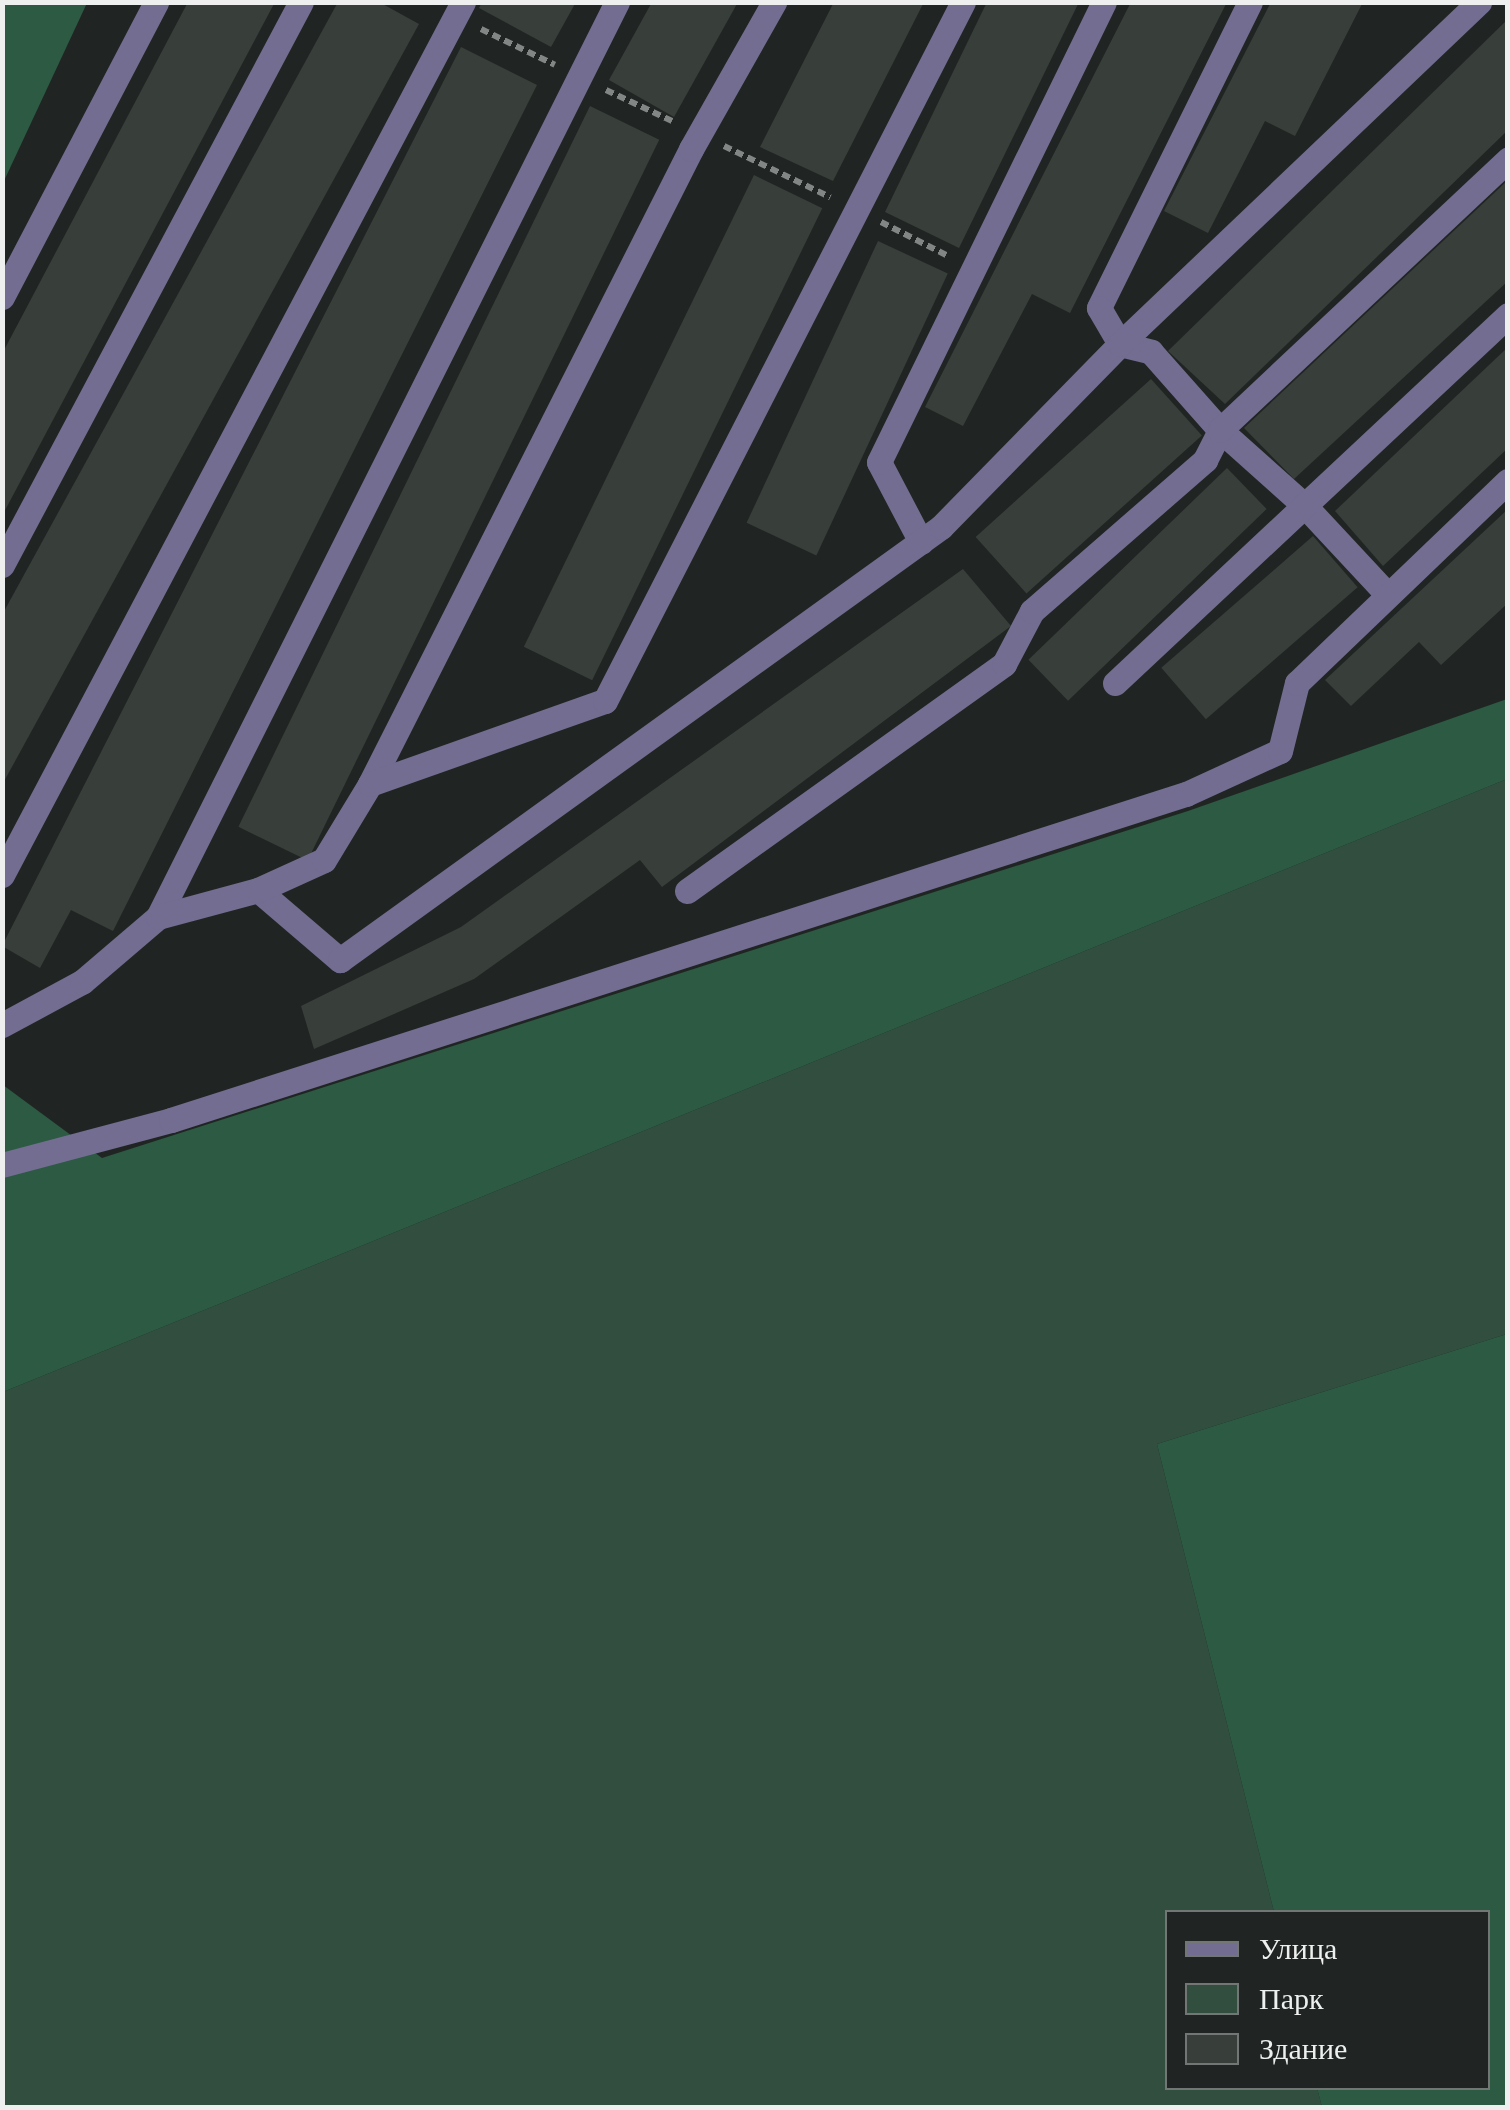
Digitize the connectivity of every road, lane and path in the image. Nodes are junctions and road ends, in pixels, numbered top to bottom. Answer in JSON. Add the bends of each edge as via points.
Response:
{"nodes":[{"id":1,"x":156,"y":2,"type":"edge"},
{"id":2,"x":301,"y":2,"type":"edge"},
{"id":3,"x":463,"y":2,"type":"edge"},
{"id":4,"x":617,"y":2,"type":"edge"},
{"id":5,"x":774,"y":2,"type":"edge"},
{"id":6,"x":962,"y":2,"type":"edge"},
{"id":7,"x":1104,"y":2,"type":"edge"},
{"id":8,"x":1250,"y":2,"type":"edge"},
{"id":9,"x":1479,"y":2,"type":"edge"},
{"id":10,"x":1508,"y":160,"type":"edge"},
{"id":11,"x":2,"y":297,"type":"edge"},
{"id":12,"x":1508,"y":315,"type":"edge"},
{"id":13,"x":1120,"y":344,"type":"junction"},
{"id":14,"x":1220,"y":430,"type":"junction"},
{"id":15,"x":1508,"y":480,"type":"edge"},
{"id":16,"x":1304,"y":506,"type":"junction"},
{"id":17,"x":921,"y":542,"type":"junction"},
{"id":18,"x":2,"y":565,"type":"edge"},
{"id":19,"x":1388,"y":594,"type":"junction"},
{"id":20,"x":1114,"y":683,"type":"dead end"},
{"id":21,"x":370,"y":784,"type":"junction"},
{"id":22,"x":2,"y":875,"type":"edge"},
{"id":23,"x":258,"y":890,"type":"junction"},
{"id":24,"x":687,"y":891,"type":"dead end"},
{"id":25,"x":158,"y":917,"type":"junction"},
{"id":26,"x":2,"y":1025,"type":"edge"},
{"id":27,"x":2,"y":1166,"type":"edge"}],
"edges":[{"from":1,"to":11,"type":"lane"},
{"from":2,"to":18,"type":"lane"},
{"from":3,"to":22,"type":"lane"},
{"from":4,"to":25,"type":"lane"},
{"from":5,"to":21,"type":"lane","via":[[691,148]]},
{"from":6,"to":21,"type":"lane","via":[[605,701]]},
{"from":7,"to":17,"type":"lane","via":[[879,462]]},
{"from":8,"to":13,"type":"lane","via":[[1099,308]]},
{"from":9,"to":13,"type":"lane"},
{"from":10,"to":14,"type":"lane"},
{"from":12,"to":16,"type":"lane"},
{"from":13,"to":14,"type":"lane","via":[[1151,352]]},
{"from":13,"to":17,"type":"lane"},
{"from":14,"to":16,"type":"lane"},
{"from":14,"to":24,"type":"lane","via":[[1205,460],[1032,611],[1004,664]]},
{"from":15,"to":19,"type":"lane"},
{"from":16,"to":19,"type":"lane"},
{"from":16,"to":20,"type":"lane"},
{"from":17,"to":23,"type":"lane","via":[[340,960]]},
{"from":19,"to":27,"type":"lane","via":[[1297,683],[1280,751],[1186,794],[189,1114]]},
{"from":21,"to":23,"type":"lane","via":[[324,860]]},
{"from":23,"to":25,"type":"lane"},
{"from":25,"to":26,"type":"lane","via":[[82,982]]}]}
